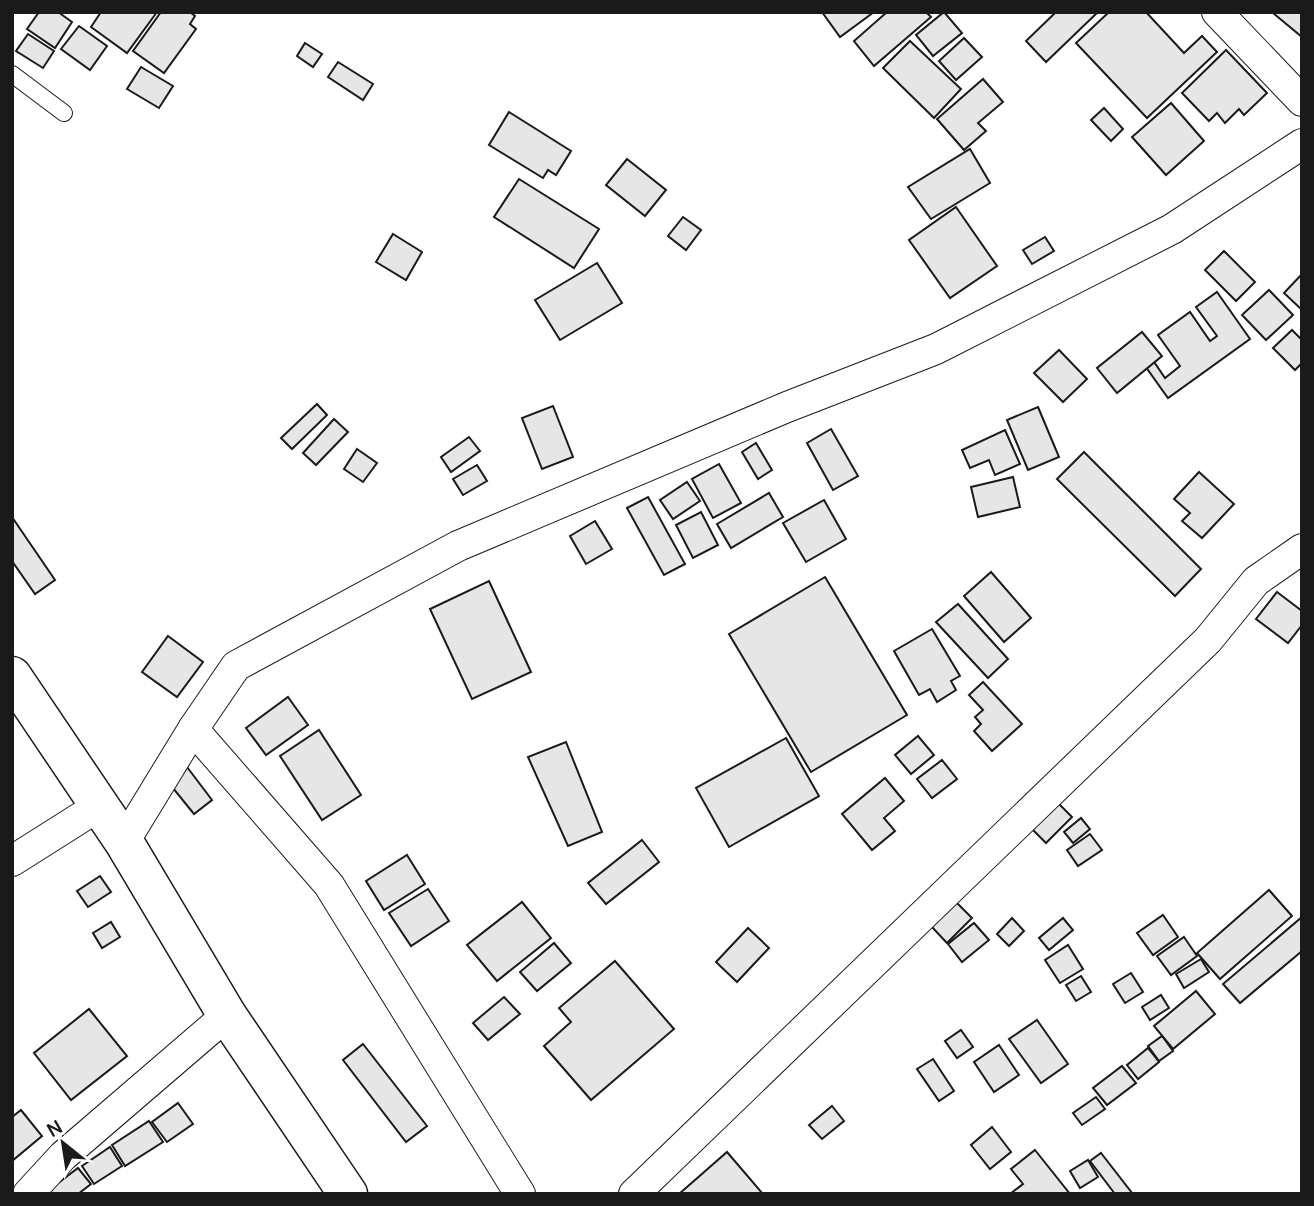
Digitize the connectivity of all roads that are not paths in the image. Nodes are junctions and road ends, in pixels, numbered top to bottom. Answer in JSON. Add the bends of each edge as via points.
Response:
{"nodes":[{"id":1,"x":1217,"y":12,"type":"edge"},
{"id":2,"x":12,"y":74,"type":"edge"},
{"id":3,"x":1302,"y":101,"type":"edge"},
{"id":4,"x":64,"y":113,"type":"dead end"},
{"id":5,"x":1302,"y":144,"type":"edge"},
{"id":6,"x":1302,"y":549,"type":"edge"},
{"id":7,"x":12,"y":676,"type":"edge"},
{"id":8,"x":193,"y":729,"type":"junction"},
{"id":9,"x":99,"y":806,"type":"junction"},
{"id":10,"x":124,"y":842,"type":"junction"},
{"id":11,"x":12,"y":861,"type":"edge"},
{"id":12,"x":227,"y":1015,"type":"junction"},
{"id":13,"x":28,"y":1194,"type":"edge"},
{"id":14,"x":348,"y":1194,"type":"edge"},
{"id":15,"x":520,"y":1194,"type":"edge"},
{"id":16,"x":634,"y":1194,"type":"edge"}],
"edges":[{"from":1,"to":3,"type":"street"},
{"from":2,"to":4,"type":"lane"},
{"from":5,"to":8,"type":"street","via":[[1172,229],[936,349],[458,546],[236,666]]},
{"from":6,"to":16,"type":"street","via":[[1256,581],[1208,640]]},
{"from":7,"to":9,"type":"highway"},
{"from":8,"to":10,"type":"street"},
{"from":8,"to":15,"type":"street","via":[[330,885]]},
{"from":9,"to":10,"type":"highway"},
{"from":9,"to":11,"type":"street"},
{"from":10,"to":12,"type":"highway"},
{"from":12,"to":13,"type":"street","via":[[64,1156]]},
{"from":12,"to":14,"type":"highway"}]}
